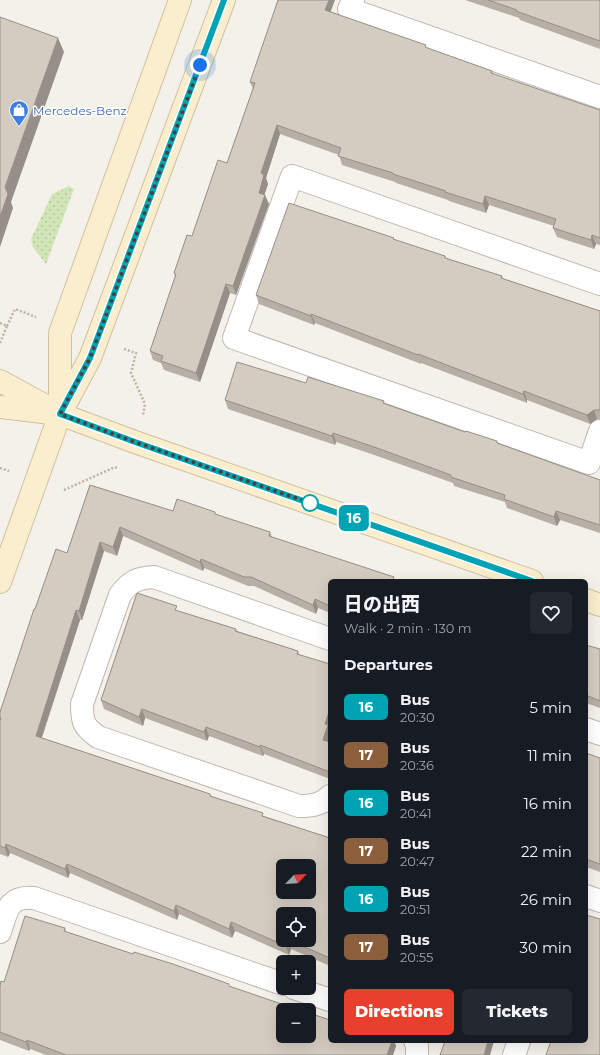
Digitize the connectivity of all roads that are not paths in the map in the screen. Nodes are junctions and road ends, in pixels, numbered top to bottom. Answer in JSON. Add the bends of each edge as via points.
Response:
{"nodes":[{"id":1,"x":180,"y":0,"type":"edge"},
{"id":2,"x":224,"y":0,"type":"edge"},
{"id":3,"x":352,"y":0,"type":"edge"},
{"id":4,"x":600,"y":97,"type":"edge"},
{"id":5,"x":600,"y":284,"type":"edge"},
{"id":6,"x":0,"y":381,"type":"edge"},
{"id":7,"x":0,"y":408,"type":"edge"},
{"id":8,"x":60,"y":414,"type":"junction"},
{"id":9,"x":600,"y":431,"type":"edge"},
{"id":10,"x":504,"y":576,"type":"edge"},
{"id":11,"x":521,"y":579,"type":"edge"},
{"id":12,"x":0,"y":582,"type":"edge"},
{"id":13,"x":588,"y":601,"type":"edge"},
{"id":14,"x":600,"y":605,"type":"edge"},
{"id":15,"x":328,"y":637,"type":"edge"},
{"id":16,"x":588,"y":730,"type":"edge"},
{"id":17,"x":600,"y":734,"type":"edge"},
{"id":18,"x":328,"y":798,"type":"edge"},
{"id":19,"x":588,"y":897,"type":"edge"},
{"id":20,"x":600,"y":901,"type":"edge"},
{"id":21,"x":0,"y":932,"type":"edge"},
{"id":22,"x":276,"y":982,"type":"edge"},
{"id":23,"x":315,"y":995,"type":"edge"},
{"id":24,"x":328,"y":999,"type":"edge"},
{"id":25,"x":416,"y":1043,"type":"edge"},
{"id":26,"x":518,"y":1043,"type":"edge"},
{"id":27,"x":416,"y":1055,"type":"edge"},
{"id":28,"x":514,"y":1055,"type":"edge"}],
"edges":[{"from":1,"to":8,"type":"street","via":[[60,333]]},
{"from":2,"to":8,"type":"street","via":[[90,358]]},
{"from":3,"to":4,"type":"street","via":[[349,9]]},
{"from":5,"to":9,"type":"street","via":[[292,176],[234,338],[589,463]]},
{"from":6,"to":8,"type":"street"},
{"from":7,"to":8,"type":"street"},
{"from":8,"to":10,"type":"street"},
{"from":8,"to":12,"type":"street"},
{"from":10,"to":11,"type":"street"},
{"from":13,"to":14,"type":"street"},
{"from":15,"to":18,"type":"street","via":[[154,577],[142,578],[128,585],[120,595],[82,704],[82,718],[87,730],[98,737],[299,806],[311,806]]},
{"from":16,"to":17,"type":"street"},
{"from":19,"to":20,"type":"street"},
{"from":21,"to":22,"type":"street","via":[[8,907],[23,897],[34,898]]},
{"from":23,"to":24,"type":"street"},
{"from":25,"to":27,"type":"street"},
{"from":26,"to":28,"type":"street"}]}
